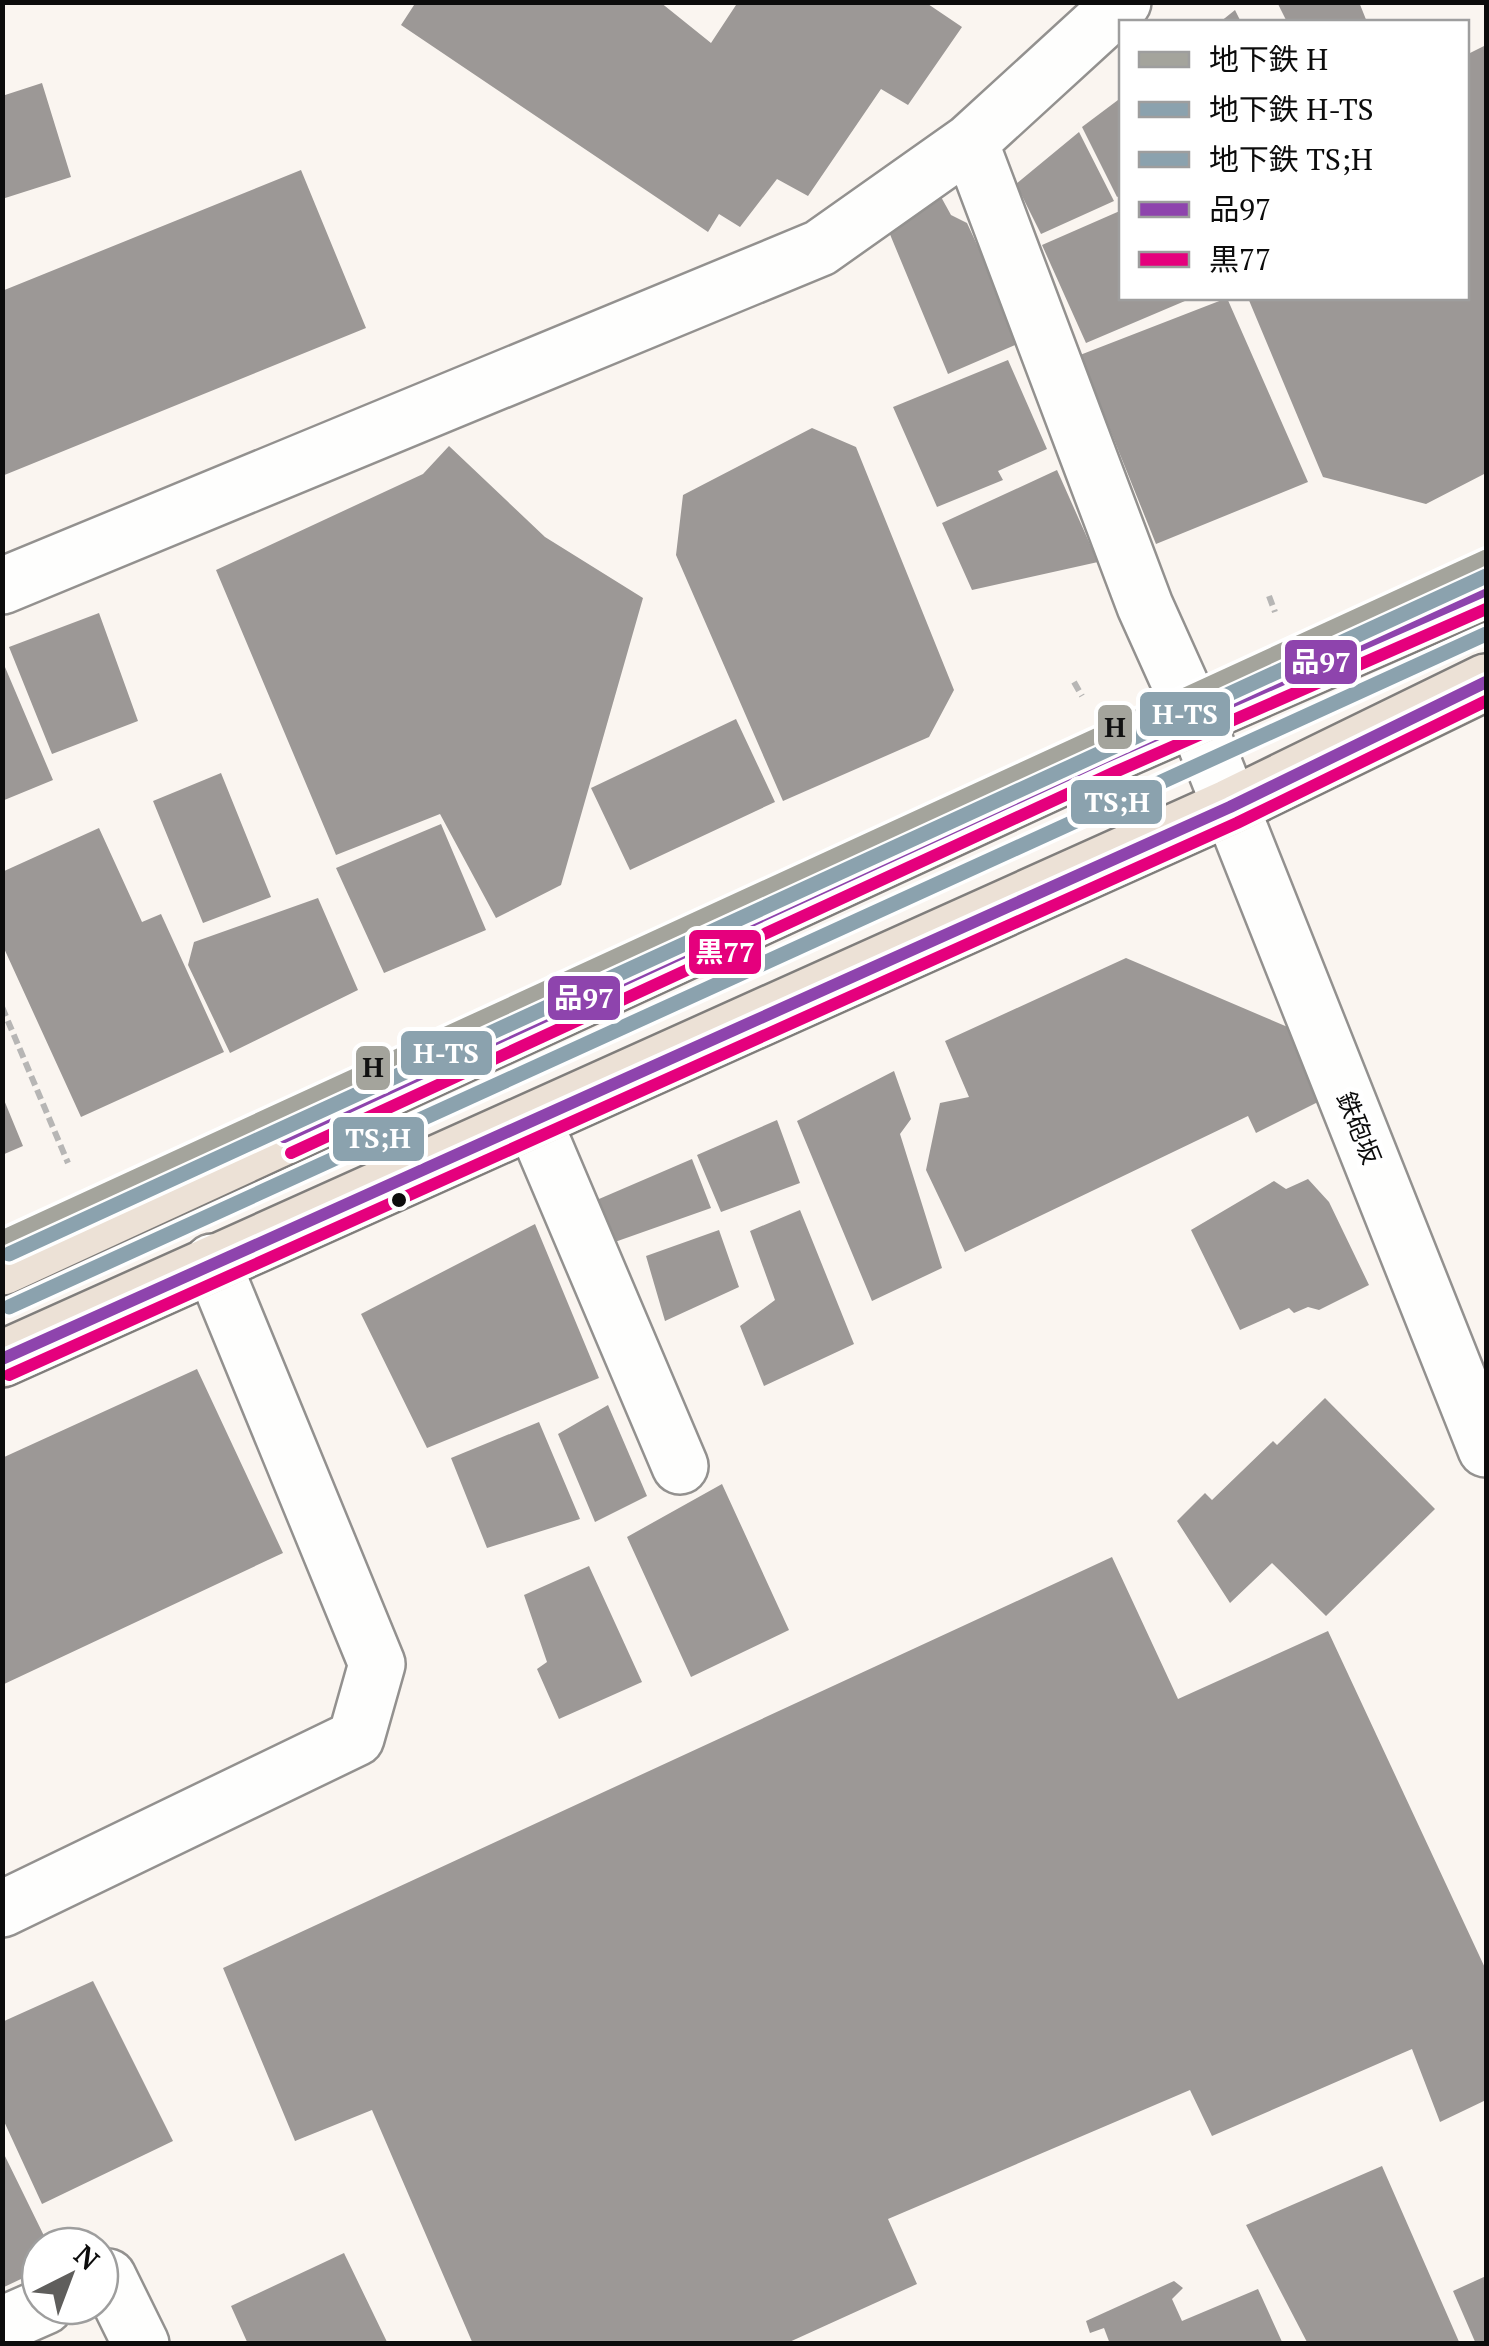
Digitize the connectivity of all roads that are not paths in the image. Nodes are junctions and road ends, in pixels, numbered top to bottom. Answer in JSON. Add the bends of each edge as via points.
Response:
{"nodes":[{"id":1,"x":1123,"y":2,"type":"edge"},
{"id":2,"x":970,"y":142,"type":"junction"},
{"id":3,"x":2,"y":586,"type":"edge"},
{"id":4,"x":1486,"y":590,"type":"edge"},
{"id":5,"x":1486,"y":682,"type":"edge"},
{"id":6,"x":1194,"y":717,"type":"junction"},
{"id":7,"x":1230,"y":807,"type":"junction"},
{"id":8,"x":534,"y":1122,"type":"junction"},
{"id":9,"x":212,"y":1262,"type":"junction"},
{"id":10,"x":2,"y":1267,"type":"edge"},
{"id":11,"x":2,"y":1358,"type":"edge"},
{"id":12,"x":1486,"y":1449,"type":"edge"},
{"id":13,"x":680,"y":1466,"type":"dead end"},
{"id":14,"x":2,"y":1909,"type":"edge"},
{"id":15,"x":120,"y":2301,"type":"edge"},
{"id":16,"x":141,"y":2344,"type":"edge"}],
"edges":[{"from":1,"to":2,"type":"street"},
{"from":2,"to":3,"type":"street","via":[[820,248]]},
{"from":2,"to":6,"type":"street","name":"鉄砲坂","via":[[1145,606]]},
{"from":4,"to":6,"type":"main road"},
{"from":5,"to":7,"type":"main road"},
{"from":6,"to":7,"type":"street","name":"鉄砲坂"},
{"from":6,"to":10,"type":"main road"},
{"from":7,"to":8,"type":"main road"},
{"from":7,"to":12,"type":"street","name":"鉄砲坂"},
{"from":8,"to":9,"type":"main road"},
{"from":8,"to":13,"type":"street"},
{"from":9,"to":11,"type":"main road"},
{"from":9,"to":14,"type":"street","via":[[377,1664],[356,1738]]},
{"from":15,"to":16,"type":"street"}]}
